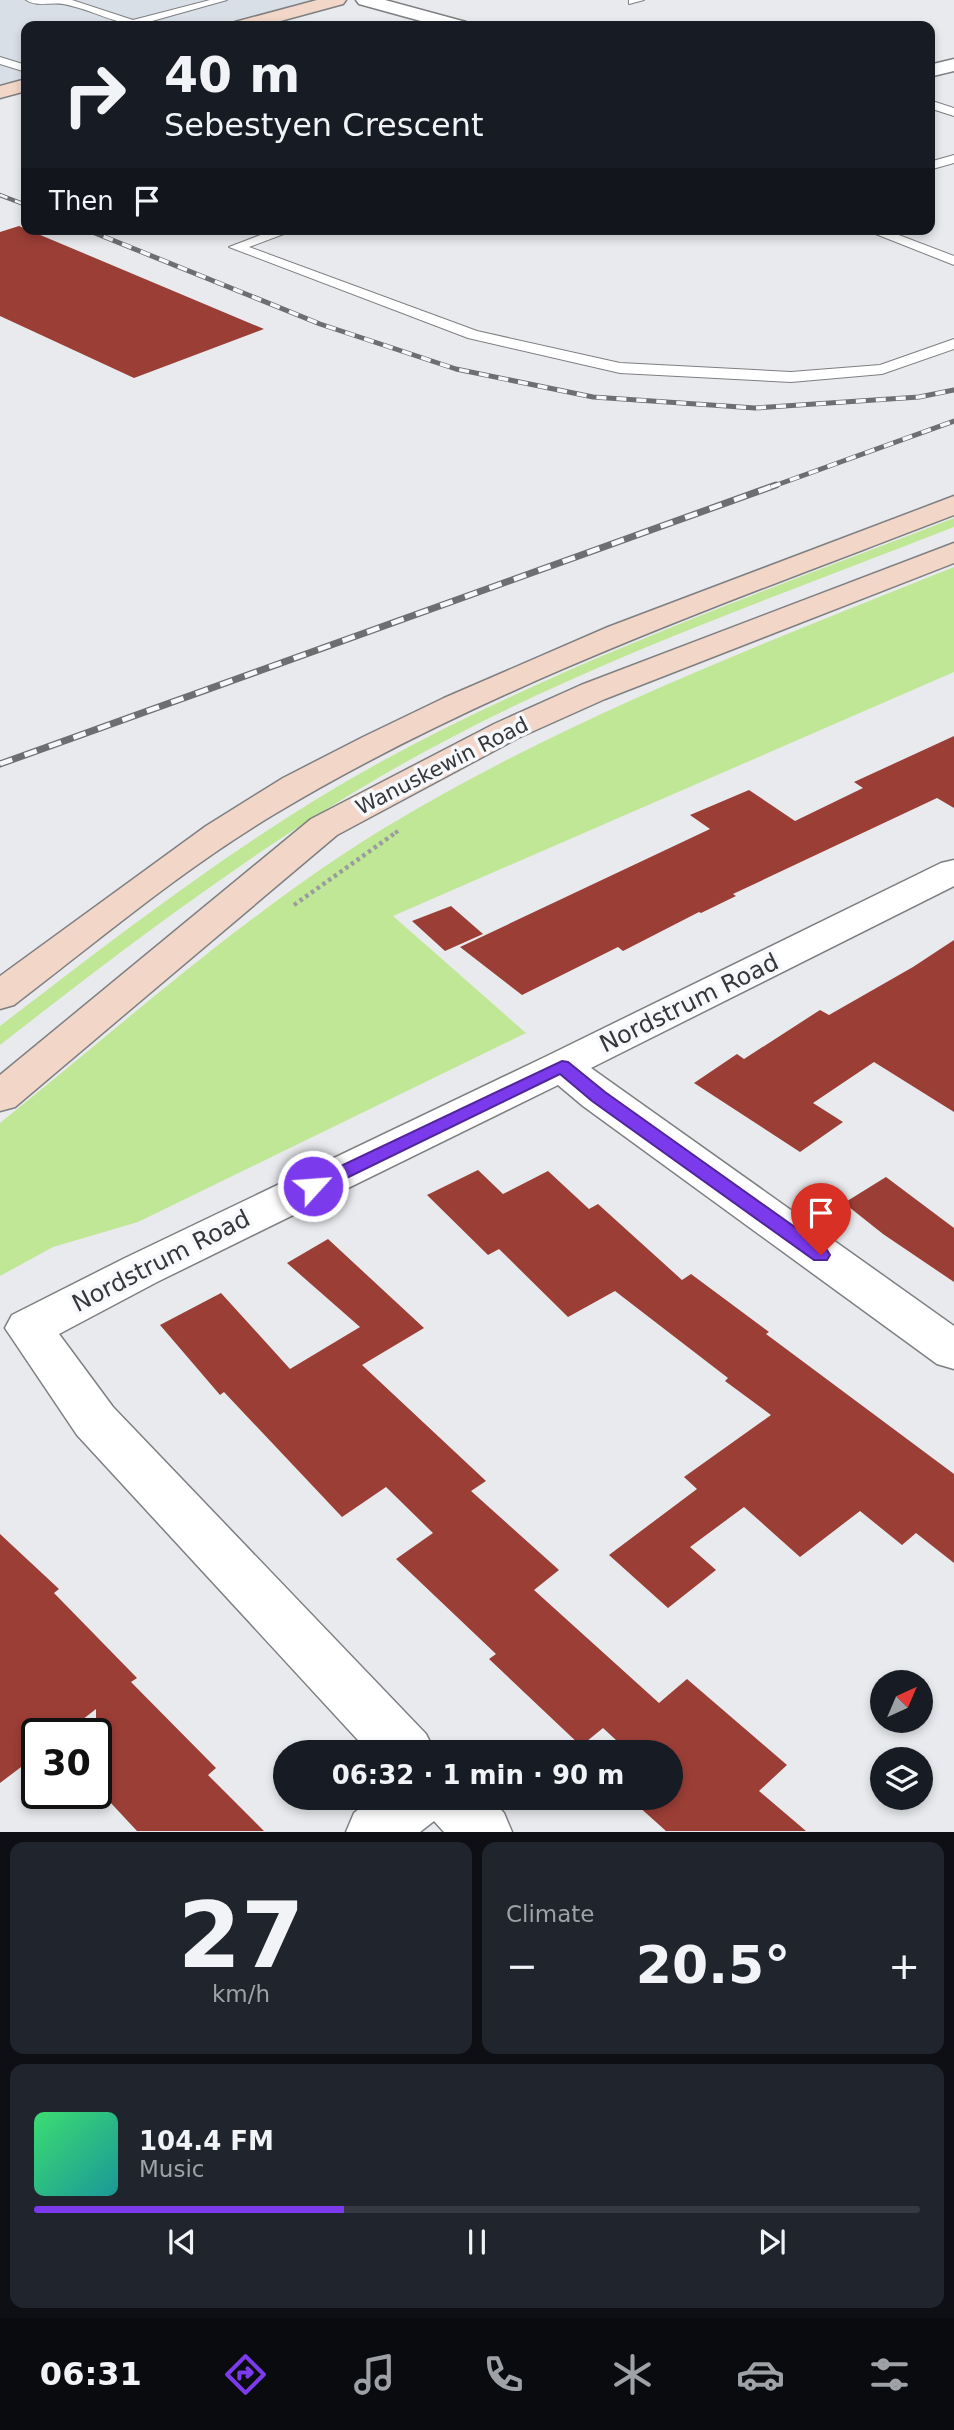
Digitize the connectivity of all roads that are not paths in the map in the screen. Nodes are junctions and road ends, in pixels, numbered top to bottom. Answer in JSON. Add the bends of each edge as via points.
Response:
{"nodes":[{"id":1,"x":32,"y":0,"type":"edge"},
{"id":2,"x":64,"y":0,"type":"edge"},
{"id":3,"x":222,"y":0,"type":"edge"},
{"id":4,"x":337,"y":0,"type":"edge"},
{"id":5,"x":365,"y":0,"type":"edge"},
{"id":6,"x":122,"y":21,"type":"edge"},
{"id":7,"x":147,"y":21,"type":"edge"},
{"id":8,"x":260,"y":21,"type":"edge"},
{"id":9,"x":441,"y":21,"type":"edge"},
{"id":10,"x":21,"y":53,"type":"edge"},
{"id":11,"x":0,"y":59,"type":"edge"},
{"id":12,"x":954,"y":65,"type":"edge"},
{"id":13,"x":21,"y":67,"type":"edge"},
{"id":14,"x":935,"y":70,"type":"edge"},
{"id":15,"x":21,"y":86,"type":"edge"},
{"id":16,"x":0,"y":92,"type":"edge"},
{"id":17,"x":935,"y":106,"type":"edge"},
{"id":18,"x":954,"y":112,"type":"edge"},
{"id":19,"x":935,"y":153,"type":"edge"},
{"id":20,"x":953,"y":159,"type":"edge"},
{"id":21,"x":935,"y":164,"type":"edge"},
{"id":22,"x":271,"y":235,"type":"edge"},
{"id":23,"x":886,"y":235,"type":"edge"},
{"id":24,"x":954,"y":261,"type":"edge"},
{"id":25,"x":954,"y":344,"type":"edge"},
{"id":26,"x":954,"y":505,"type":"edge"},
{"id":27,"x":954,"y":552,"type":"edge"},
{"id":28,"x":954,"y":872,"type":"edge"},
{"id":29,"x":0,"y":996,"type":"edge"},
{"id":30,"x":562,"y":1066,"type":"junction"},
{"id":31,"x":0,"y":1097,"type":"edge"},
{"id":32,"x":954,"y":1351,"type":"edge"},
{"id":33,"x":395,"y":1740,"type":"edge"},
{"id":34,"x":403,"y":1810,"type":"edge"},
{"id":35,"x":462,"y":1810,"type":"edge"},
{"id":36,"x":375,"y":1832,"type":"edge"},
{"id":37,"x":483,"y":1832,"type":"edge"}],
"edges":[{"from":1,"to":2,"type":"lane"},
{"from":2,"to":6,"type":"lane"},
{"from":3,"to":7,"type":"lane"},
{"from":4,"to":8,"type":"main road"},
{"from":5,"to":9,"type":"street"},
{"from":10,"to":11,"type":"lane"},
{"from":11,"to":13,"type":"lane"},
{"from":12,"to":14,"type":"street"},
{"from":15,"to":16,"type":"main road"},
{"from":17,"to":18,"type":"lane"},
{"from":19,"to":20,"type":"lane"},
{"from":20,"to":21,"type":"lane"},
{"from":22,"to":25,"type":"lane","via":[[236,247],[473,335],[620,368],[791,377],[882,369]]},
{"from":23,"to":24,"type":"lane"},
{"from":26,"to":29,"type":"main road","via":[[566,654],[428,717],[295,787],[200,845]]},
{"from":27,"to":31,"type":"main road","name":"Wanuskewin Road","via":[[593,692],[506,731],[324,827]]},
{"from":28,"to":30,"type":"street","name":"Nordstrum Road"},
{"from":30,"to":32,"type":"street"},
{"from":30,"to":33,"type":"street","name":"Nordstrum Road","via":[[141,1269],[29,1328],[95,1422]]},
{"from":34,"to":36,"type":"street"},
{"from":35,"to":37,"type":"street"}]}
